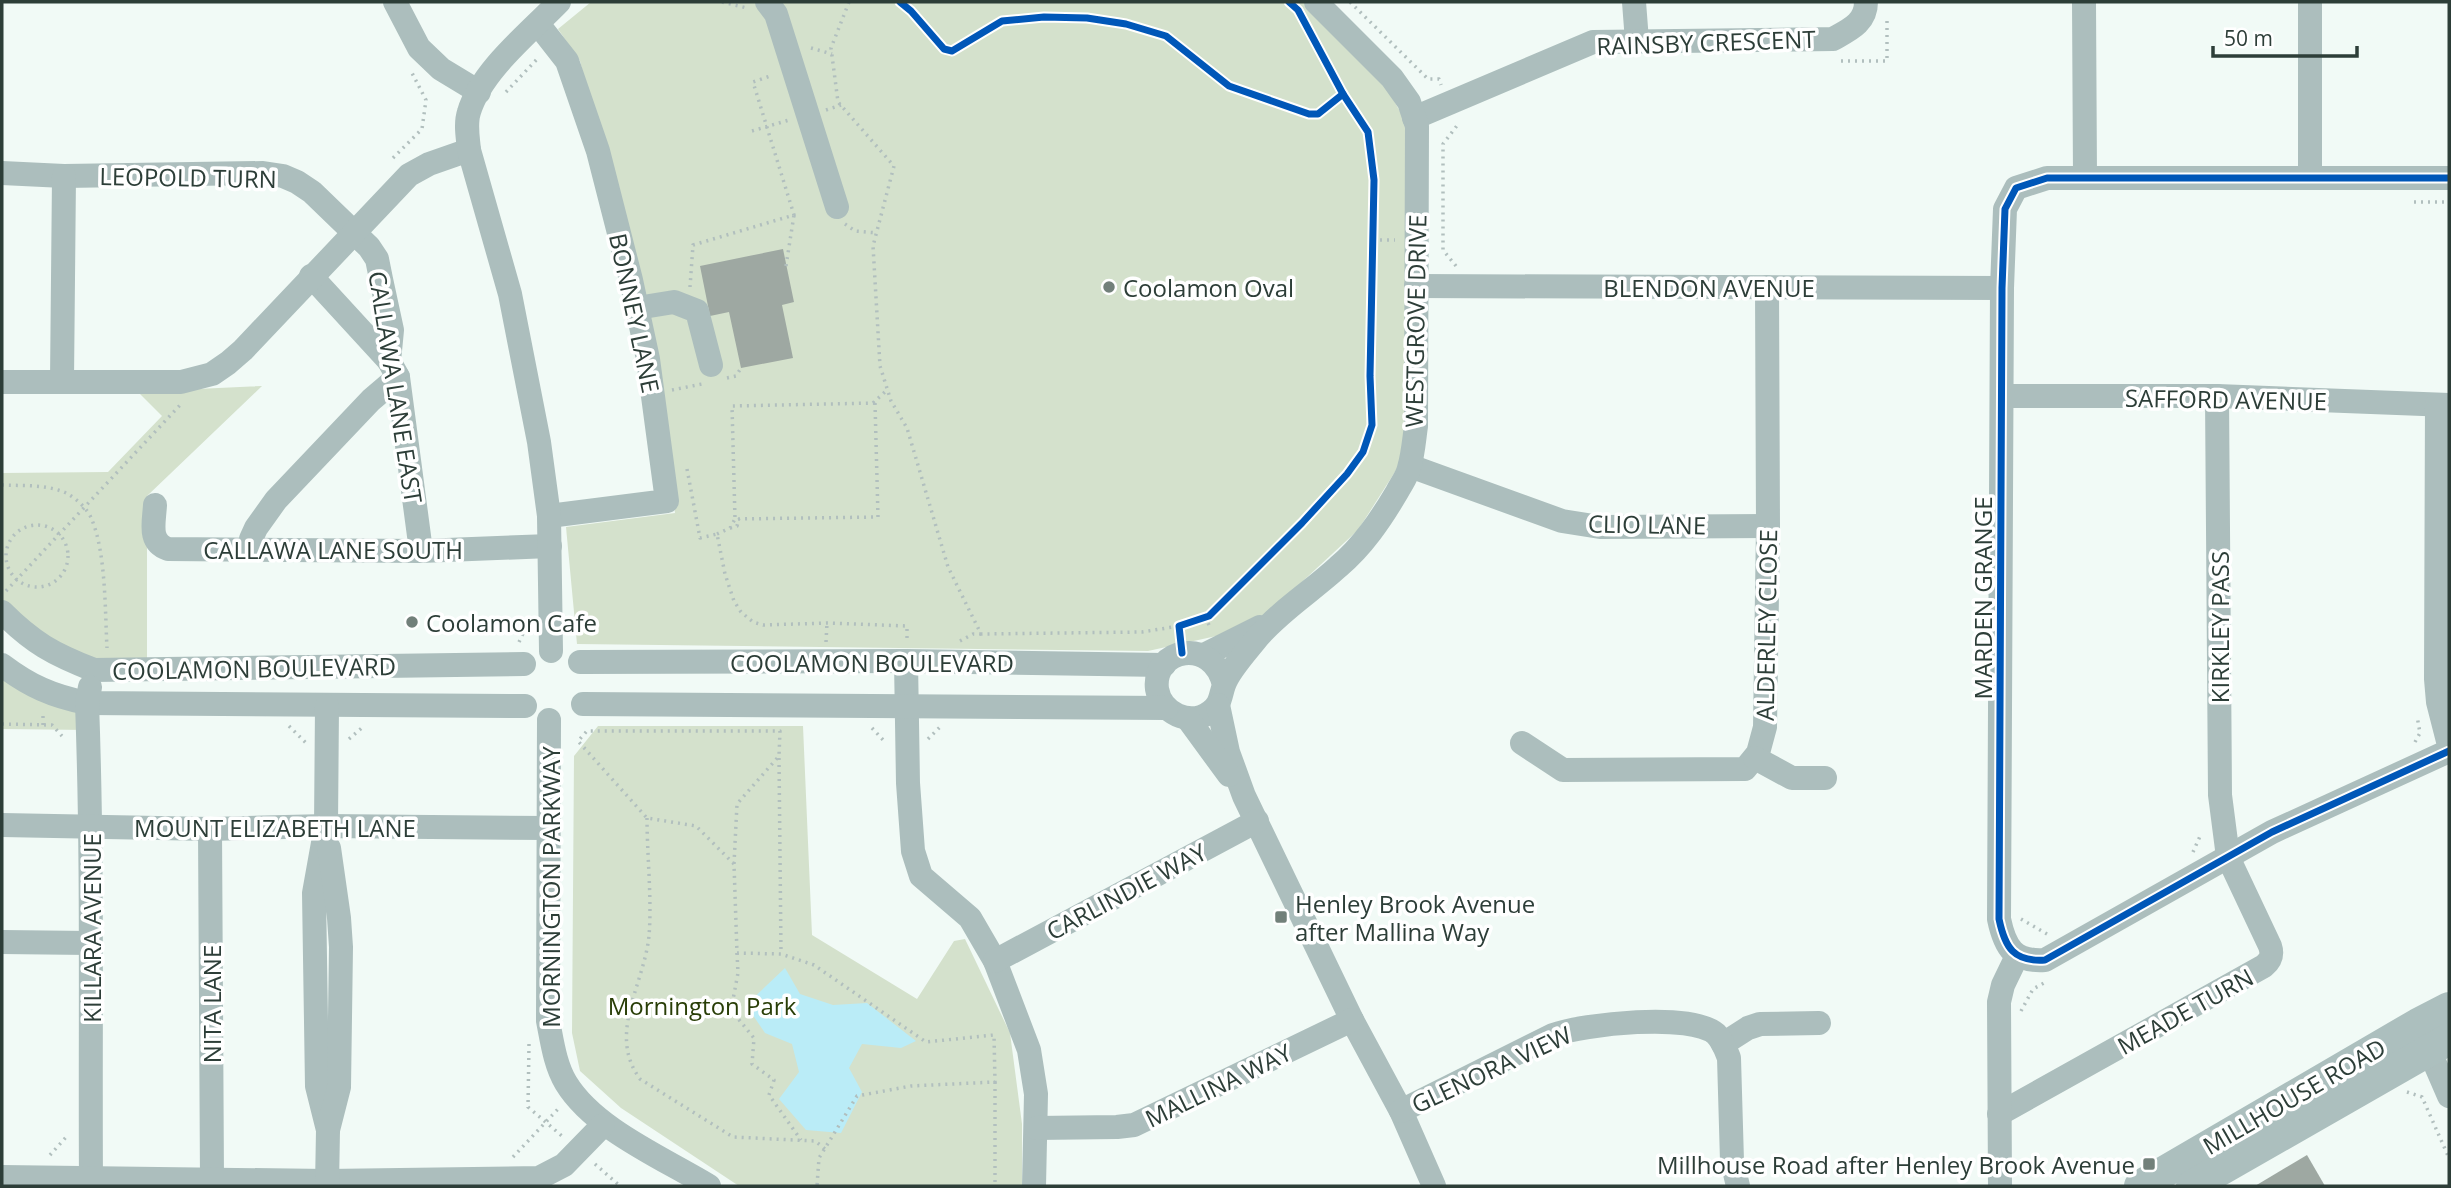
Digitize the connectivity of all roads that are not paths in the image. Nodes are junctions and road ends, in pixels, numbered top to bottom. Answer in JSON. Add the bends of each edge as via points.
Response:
{"nodes":[{"id":1,"x":395,"y":2,"type":"edge"},
{"id":2,"x":559,"y":2,"type":"edge"},
{"id":3,"x":1317,"y":2,"type":"edge"},
{"id":4,"x":1634,"y":2,"type":"edge"},
{"id":5,"x":2084,"y":2,"type":"edge"},
{"id":6,"x":2310,"y":2,"type":"edge"},
{"id":7,"x":758,"y":5,"type":"edge"},
{"id":8,"x":1876,"y":8,"type":"edge"},
{"id":9,"x":545,"y":34,"type":"junction"},
{"id":10,"x":1637,"y":41,"type":"junction"},
{"id":11,"x":491,"y":94,"type":"junction"},
{"id":12,"x":1414,"y":118,"type":"junction"},
{"id":13,"x":469,"y":150,"type":"junction"},
{"id":14,"x":2,"y":173,"type":"edge"},
{"id":15,"x":64,"y":176,"type":"junction"},
{"id":16,"x":2310,"y":177,"type":"junction"},
{"id":17,"x":2085,"y":178,"type":"junction"},
{"id":18,"x":2449,"y":178,"type":"edge"},
{"id":19,"x":837,"y":206,"type":"road end"},
{"id":20,"x":353,"y":233,"type":"junction"},
{"id":21,"x":311,"y":276,"type":"junction"},
{"id":22,"x":1416,"y":286,"type":"junction"},
{"id":23,"x":1767,"y":287,"type":"junction"},
{"id":24,"x":2002,"y":288,"type":"junction"},
{"id":25,"x":637,"y":308,"type":"junction"},
{"id":26,"x":710,"y":365,"type":"dead end"},
{"id":27,"x":394,"y":369,"type":"junction"},
{"id":28,"x":62,"y":381,"type":"junction"},
{"id":29,"x":2,"y":382,"type":"edge"},
{"id":30,"x":2003,"y":396,"type":"junction"},
{"id":31,"x":2217,"y":396,"type":"junction"},
{"id":32,"x":2443,"y":405,"type":"edge"},
{"id":33,"x":1410,"y":466,"type":"junction"},
{"id":34,"x":155,"y":505,"type":"dead end"},
{"id":35,"x":549,"y":516,"type":"junction"},
{"id":36,"x":2443,"y":519,"type":"edge"},
{"id":37,"x":1768,"y":526,"type":"junction"},
{"id":38,"x":550,"y":546,"type":"junction"},
{"id":39,"x":250,"y":550,"type":"junction"},
{"id":40,"x":421,"y":551,"type":"junction"},
{"id":41,"x":2,"y":612,"type":"edge"},
{"id":42,"x":1270,"y":622,"type":"junction"},
{"id":43,"x":551,"y":650,"type":"junction"},
{"id":44,"x":906,"y":653,"type":"junction"},
{"id":45,"x":520,"y":656,"type":"junction"},
{"id":46,"x":1183,"y":658,"type":"junction"},
{"id":47,"x":101,"y":661,"type":"junction"},
{"id":48,"x":580,"y":662,"type":"junction"},
{"id":49,"x":2,"y":665,"type":"edge"},
{"id":50,"x":1221,"y":695,"type":"junction"},
{"id":51,"x":87,"y":703,"type":"junction"},
{"id":52,"x":583,"y":704,"type":"junction"},
{"id":53,"x":327,"y":706,"type":"junction"},
{"id":54,"x":525,"y":706,"type":"junction"},
{"id":55,"x":906,"y":707,"type":"junction"},
{"id":56,"x":1177,"y":714,"type":"junction"},
{"id":57,"x":549,"y":720,"type":"junction"},
{"id":58,"x":1522,"y":743,"type":"dead end"},
{"id":59,"x":2449,"y":746,"type":"edge"},
{"id":60,"x":2449,"y":751,"type":"edge"},
{"id":61,"x":1755,"y":758,"type":"junction"},
{"id":62,"x":1825,"y":778,"type":"dead end"},
{"id":63,"x":1244,"y":796,"type":"junction"},
{"id":64,"x":1256,"y":821,"type":"junction"},
{"id":65,"x":2,"y":825,"type":"edge"},
{"id":66,"x":92,"y":825,"type":"junction"},
{"id":67,"x":326,"y":826,"type":"junction"},
{"id":68,"x":547,"y":828,"type":"junction"},
{"id":69,"x":210,"y":829,"type":"junction"},
{"id":70,"x":2228,"y":857,"type":"junction"},
{"id":71,"x":2,"y":942,"type":"edge"},
{"id":72,"x":89,"y":943,"type":"junction"},
{"id":73,"x":2017,"y":956,"type":"junction"},
{"id":74,"x":995,"y":961,"type":"junction"},
{"id":75,"x":2449,"y":1008,"type":"edge"},
{"id":76,"x":1352,"y":1020,"type":"junction"},
{"id":77,"x":1819,"y":1023,"type":"dead end"},
{"id":78,"x":2432,"y":1038,"type":"edge"},
{"id":79,"x":1723,"y":1044,"type":"junction"},
{"id":80,"x":2449,"y":1096,"type":"edge"},
{"id":81,"x":1401,"y":1111,"type":"junction"},
{"id":82,"x":1999,"y":1114,"type":"junction"},
{"id":83,"x":603,"y":1125,"type":"junction"},
{"id":84,"x":1036,"y":1128,"type":"junction"},
{"id":85,"x":2,"y":1177,"type":"edge"},
{"id":86,"x":212,"y":1179,"type":"junction"},
{"id":87,"x":91,"y":1182,"type":"edge"},
{"id":88,"x":541,"y":1182,"type":"edge"},
{"id":89,"x":327,"y":1184,"type":"edge"},
{"id":90,"x":709,"y":1186,"type":"edge"},
{"id":91,"x":1034,"y":1186,"type":"edge"},
{"id":92,"x":1434,"y":1186,"type":"edge"},
{"id":93,"x":1738,"y":1186,"type":"edge"},
{"id":94,"x":2000,"y":1186,"type":"edge"},
{"id":95,"x":2140,"y":1186,"type":"edge"},
{"id":96,"x":2192,"y":1186,"type":"edge"}],
"edges":[{"from":1,"to":11,"type":"street","via":[[419,48],[441,69]]},
{"from":2,"to":9,"type":"street"},
{"from":3,"to":12,"type":"street","name":"WESTGROVE DRIVE","via":[[1392,78]]},
{"from":4,"to":10,"type":"street"},
{"from":5,"to":17,"type":"street"},
{"from":6,"to":16,"type":"street"},
{"from":7,"to":19,"type":"street","via":[[776,14]]},
{"from":8,"to":10,"type":"street","name":"RAINSBY CRESCENT","via":[[1833,39]]},
{"from":9,"to":11,"type":"street","via":[[501,59]]},
{"from":9,"to":25,"type":"street","name":"BONNEY LANE","via":[[567,61],[598,151]]},
{"from":10,"to":12,"type":"street","name":"RAINSBY CRESCENT","via":[[1593,42],[1456,116]]},
{"from":11,"to":13,"type":"street","via":[[468,112]]},
{"from":12,"to":22,"type":"street","name":"WESTGROVE DRIVE"},
{"from":13,"to":20,"type":"street","via":[[409,175]]},
{"from":13,"to":35,"type":"street","via":[[510,294]]},
{"from":14,"to":15,"type":"street","name":"LEOPOLD TURN"},
{"from":15,"to":20,"type":"street","name":"LEOPOLD TURN","via":[[283,176],[312,192]]},
{"from":15,"to":28,"type":"street"},
{"from":16,"to":17,"type":"street","name":"MARDEN GRANGE"},
{"from":16,"to":18,"type":"street","name":"MARDEN GRANGE"},
{"from":17,"to":24,"type":"street","name":"MARDEN GRANGE","via":[[2047,178],[2016,188],[2005,209]]},
{"from":20,"to":21,"type":"street"},
{"from":20,"to":27,"type":"street","name":"CALLAWA LANE EAST","via":[[377,259],[392,330]]},
{"from":21,"to":27,"type":"street"},
{"from":21,"to":28,"type":"street","via":[[212,374],[181,382]]},
{"from":22,"to":23,"type":"street","name":"BLENDON AVENUE"},
{"from":22,"to":33,"type":"street","name":"WESTGROVE DRIVE","via":[[1416,426]]},
{"from":23,"to":24,"type":"street","name":"BLENDON AVENUE"},
{"from":23,"to":37,"type":"street","name":"ALDERLEY CLOSE"},
{"from":24,"to":30,"type":"street","name":"MARDEN GRANGE"},
{"from":25,"to":26,"type":"street","via":[[674,302],[697,311]]},
{"from":25,"to":35,"type":"street","name":"BONNEY LANE","via":[[667,501]]},
{"from":27,"to":39,"type":"street","via":[[371,400],[276,500],[256,528]]},
{"from":27,"to":40,"type":"street","name":"CALLAWA LANE EAST"},
{"from":28,"to":29,"type":"street"},
{"from":30,"to":31,"type":"street","name":"SAFFORD AVENUE"},
{"from":30,"to":73,"type":"street","name":"MARDEN GRANGE","via":[[1999,919],[2008,947]]},
{"from":31,"to":32,"type":"street","name":"SAFFORD AVENUE"},
{"from":31,"to":70,"type":"street","name":"KIRKLEY PASS","via":[[2220,795]]},
{"from":32,"to":36,"type":"street"},
{"from":33,"to":37,"type":"street","name":"CLIO LANE","via":[[1562,520],[1600,527]]},
{"from":33,"to":42,"type":"street","name":"WESTGROVE DRIVE","via":[[1370,533],[1340,566]]},
{"from":34,"to":39,"type":"street","name":"CALLAWA LANE SOUTH","via":[[154,537],[163,547]]},
{"from":35,"to":38,"type":"street"},
{"from":36,"to":59,"type":"street","via":[[2436,679]]},
{"from":37,"to":61,"type":"street","name":"ALDERLEY CLOSE","via":[[1765,727]]},
{"from":38,"to":40,"type":"street","name":"CALLAWA LANE SOUTH"},
{"from":38,"to":43,"type":"street"},
{"from":39,"to":40,"type":"street","name":"CALLAWA LANE SOUTH"},
{"from":41,"to":47,"type":"street","name":"COOLAMON BOULEVARD","via":[[52,653]]},
{"from":42,"to":46,"type":"street","name":"WESTGROVE DRIVE"},
{"from":42,"to":50,"type":"street","name":"WESTGROVE DRIVE"},
{"from":43,"to":45,"type":"street"},
{"from":43,"to":48,"type":"street"},
{"from":44,"to":46,"type":"street","name":"COOLAMON BOULEVARD"},
{"from":44,"to":48,"type":"street","name":"COOLAMON BOULEVARD"},
{"from":44,"to":55,"type":"street"},
{"from":45,"to":47,"type":"street","name":"COOLAMON BOULEVARD"},
{"from":45,"to":54,"type":"street","via":[[518,690]]},
{"from":46,"to":50,"type":"street","via":[[1214,662],[1221,673]]},
{"from":46,"to":56,"type":"street","via":[[1159,676],[1157,687],[1160,698]]},
{"from":47,"to":51,"type":"street","name":"KILLARA AVENUE"},
{"from":48,"to":52,"type":"street","via":[[588,687]]},
{"from":49,"to":51,"type":"street","name":"COOLAMON BOULEVARD","via":[[58,697]]},
{"from":50,"to":56,"type":"street","via":[[1209,713]]},
{"from":50,"to":63,"type":"street","via":[[1228,752]]},
{"from":51,"to":53,"type":"street","name":"COOLAMON BOULEVARD"},
{"from":51,"to":66,"type":"street","name":"KILLARA AVENUE"},
{"from":52,"to":55,"type":"street","name":"COOLAMON BOULEVARD"},
{"from":52,"to":57,"type":"street","via":[[569,717]]},
{"from":53,"to":54,"type":"street","name":"COOLAMON BOULEVARD"},
{"from":53,"to":67,"type":"street"},
{"from":54,"to":57,"type":"street"},
{"from":55,"to":56,"type":"street","name":"COOLAMON BOULEVARD"},
{"from":55,"to":74,"type":"street","via":[[917,864],[922,876],[970,918]]},
{"from":56,"to":63,"type":"street"},
{"from":57,"to":68,"type":"street","name":"MORNINGTON PARKWAY"},
{"from":58,"to":61,"type":"street","via":[[1563,770],[1745,769]]},
{"from":60,"to":70,"type":"street","via":[[2272,832]]},
{"from":61,"to":62,"type":"street","via":[[1792,778]]},
{"from":63,"to":64,"type":"street"},
{"from":64,"to":74,"type":"street","name":"CARLINDIE WAY"},
{"from":64,"to":76,"type":"street"},
{"from":65,"to":66,"type":"street","name":"MOUNT ELIZABETH LANE"},
{"from":66,"to":69,"type":"street","name":"MOUNT ELIZABETH LANE"},
{"from":66,"to":72,"type":"street","name":"KILLARA AVENUE"},
{"from":67,"to":68,"type":"street","name":"MOUNT ELIZABETH LANE"},
{"from":67,"to":69,"type":"street","name":"MOUNT ELIZABETH LANE"},
{"from":67,"to":89,"type":"street","via":[[314,893],[317,1086],[328,1130]]},
{"from":68,"to":83,"type":"street","name":"MORNINGTON PARKWAY","via":[[548,1021],[566,1083]]},
{"from":69,"to":86,"type":"street","name":"NITA LANE"},
{"from":70,"to":73,"type":"street","via":[[2045,960]]},
{"from":70,"to":82,"type":"street","name":"MEADE TURN","via":[[2270,946],[2270,961]]},
{"from":71,"to":72,"type":"street"},
{"from":72,"to":87,"type":"street","name":"KILLARA AVENUE"},
{"from":73,"to":82,"type":"street","via":[[1999,1002]]},
{"from":74,"to":84,"type":"street","via":[[1029,1050]]},
{"from":75,"to":78,"type":"main road","name":"MILLHOUSE ROAD"},
{"from":76,"to":81,"type":"street"},
{"from":76,"to":84,"type":"street","name":"MALLINA WAY","via":[[1134,1125]]},
{"from":77,"to":79,"type":"street","via":[[1760,1024]]},
{"from":78,"to":80,"type":"street"},
{"from":78,"to":95,"type":"main road","name":"MILLHOUSE ROAD"},
{"from":78,"to":96,"type":"main road","name":"MILLHOUSE ROAD"},
{"from":79,"to":81,"type":"street","name":"GLENORA VIEW","via":[[1714,1033],[1685,1023],[1570,1029]]},
{"from":79,"to":93,"type":"street","via":[[1729,1058],[1732,1161]]},
{"from":81,"to":92,"type":"street"},
{"from":82,"to":94,"type":"street"},
{"from":83,"to":88,"type":"street","via":[[580,1151]]},
{"from":83,"to":90,"type":"street","name":"MORNINGTON PARKWAY"},
{"from":84,"to":91,"type":"street"},
{"from":85,"to":87,"type":"street"},
{"from":86,"to":87,"type":"street"},
{"from":86,"to":89,"type":"street"},
{"from":88,"to":89,"type":"street"}]}
